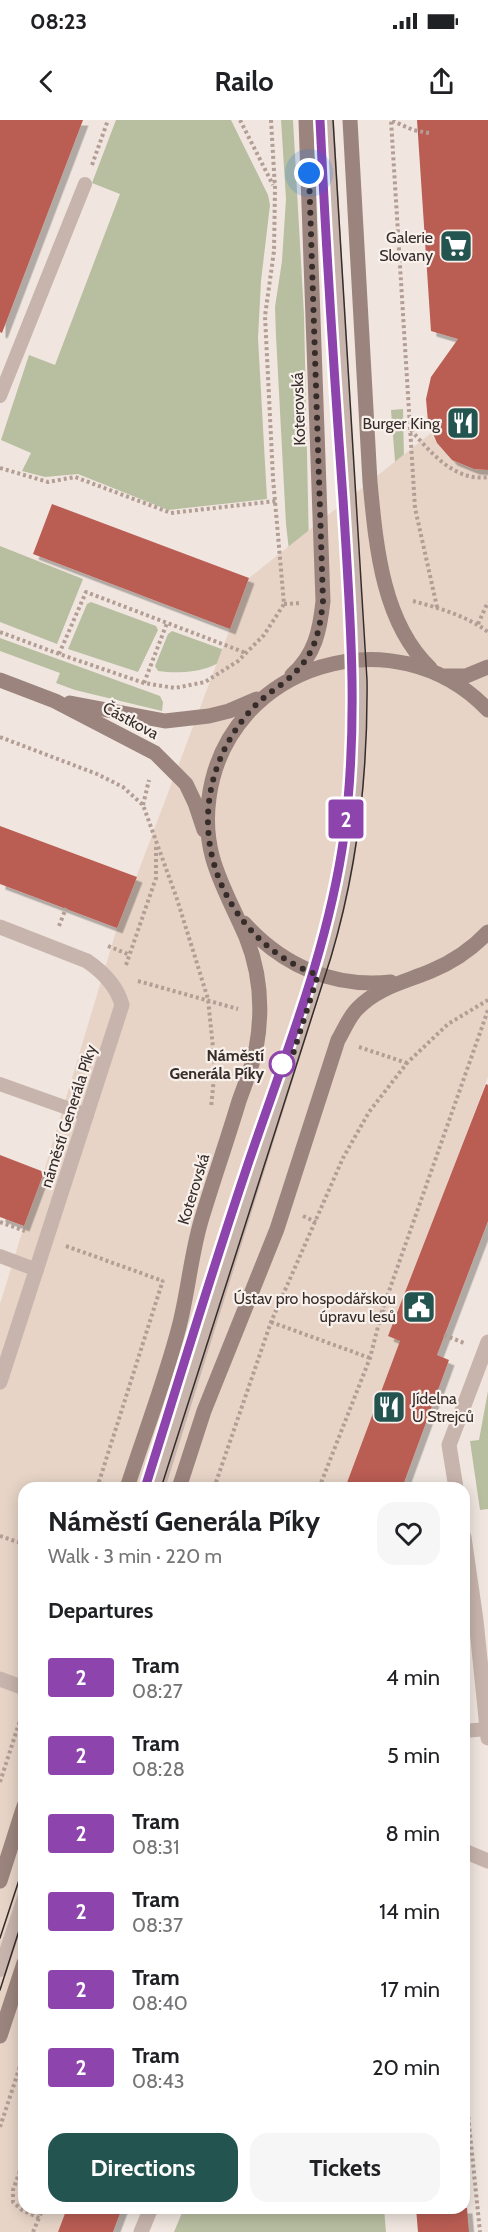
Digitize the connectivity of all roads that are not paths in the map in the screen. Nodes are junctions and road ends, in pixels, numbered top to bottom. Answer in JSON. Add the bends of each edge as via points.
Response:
{"nodes":[{"id":1,"x":306,"y":120,"type":"edge"},
{"id":2,"x":327,"y":120,"type":"edge"},
{"id":3,"x":350,"y":120,"type":"edge"},
{"id":4,"x":85,"y":184,"type":"road end"},
{"id":5,"x":0,"y":396,"type":"edge"},
{"id":6,"x":358,"y":659,"type":"junction"},
{"id":7,"x":488,"y":667,"type":"edge"},
{"id":8,"x":438,"y":674,"type":"junction"},
{"id":9,"x":0,"y":680,"type":"edge"},
{"id":10,"x":277,"y":688,"type":"junction"},
{"id":11,"x":55,"y":701,"type":"junction"},
{"id":12,"x":488,"y":710,"type":"edge"},
{"id":13,"x":209,"y":847,"type":"junction"},
{"id":14,"x":229,"y":901,"type":"junction"},
{"id":15,"x":0,"y":927,"type":"edge"},
{"id":16,"x":488,"y":932,"type":"edge"},
{"id":17,"x":488,"y":939,"type":"edge"},
{"id":18,"x":463,"y":954,"type":"junction"},
{"id":19,"x":318,"y":975,"type":"junction"},
{"id":20,"x":412,"y":978,"type":"junction"},
{"id":21,"x":0,"y":1084,"type":"edge"},
{"id":22,"x":87,"y":1115,"type":"junction"},
{"id":23,"x":0,"y":1256,"type":"edge"},
{"id":24,"x":37,"y":1270,"type":"junction"},
{"id":25,"x":488,"y":1342,"type":"edge"},
{"id":26,"x":0,"y":1382,"type":"edge"},
{"id":27,"x":129,"y":1482,"type":"edge"},
{"id":28,"x":160,"y":1482,"type":"edge"},
{"id":29,"x":181,"y":1482,"type":"edge"},
{"id":30,"x":455,"y":1482,"type":"edge"},
{"id":31,"x":470,"y":1565,"type":"edge"},
{"id":32,"x":482,"y":1620,"type":"edge"},
{"id":33,"x":0,"y":1679,"type":"edge"},
{"id":34,"x":18,"y":1686,"type":"edge"},
{"id":35,"x":470,"y":1732,"type":"edge"},
{"id":36,"x":488,"y":1733,"type":"edge"},
{"id":37,"x":18,"y":1825,"type":"edge"},
{"id":38,"x":470,"y":1854,"type":"edge"},
{"id":39,"x":488,"y":1861,"type":"edge"},
{"id":40,"x":0,"y":1881,"type":"edge"},
{"id":41,"x":18,"y":1916,"type":"edge"},
{"id":42,"x":0,"y":1970,"type":"edge"},
{"id":43,"x":18,"y":1981,"type":"edge"},
{"id":44,"x":0,"y":2036,"type":"edge"},
{"id":45,"x":148,"y":2214,"type":"edge"},
{"id":46,"x":141,"y":2232,"type":"edge"}],
"edges":[{"from":1,"to":10,"type":"street","name":"Koterovská","via":[[323,601],[320,628],[311,653],[302,667]]},
{"from":2,"to":6,"type":"lane"},
{"from":3,"to":8,"type":"street","name":"Koterovská","via":[[370,482],[377,541],[399,626],[409,644]]},
{"from":4,"to":5,"type":"lane"},
{"from":6,"to":8,"type":"street","name":"Koterovská","via":[[412,664]]},
{"from":6,"to":10,"type":"street","name":"Koterovská","via":[[304,672]]},
{"from":6,"to":19,"type":"lane","via":[[359,763],[353,828],[336,913]]},
{"from":7,"to":8,"type":"street","via":[[466,675]]},
{"from":8,"to":12,"type":"street","name":"Koterovská"},
{"from":9,"to":11,"type":"street","name":"Částkova"},
{"from":10,"to":11,"type":"street","name":"Částkova","via":[[229,711],[165,721]]},
{"from":10,"to":13,"type":"street","name":"Koterovská","via":[[252,708],[224,750],[209,797]]},
{"from":11,"to":13,"type":"street","name":"Částkova","via":[[155,753],[171,767],[186,784]]},
{"from":13,"to":14,"type":"street","name":"Koterovská"},
{"from":14,"to":19,"type":"street","name":"Koterovská","via":[[241,920],[273,951]]},
{"from":14,"to":27,"type":"street","name":"Koterovská","via":[[247,939],[261,994],[255,1051],[200,1224],[179,1328]]},
{"from":15,"to":22,"type":"street","name":"náměstí Generála Píky","via":[[87,962],[120,984],[121,1012]]},
{"from":16,"to":18,"type":"street","name":"Koterovská"},
{"from":17,"to":18,"type":"street"},
{"from":18,"to":20,"type":"street","name":"Koterovská"},
{"from":19,"to":20,"type":"street","name":"Koterovská","via":[[360,983]]},
{"from":19,"to":28,"type":"lane"},
{"from":20,"to":29,"type":"street","name":"Koterovská","via":[[369,998],[356,1010],[338,1040],[278,1229],[204,1411]]},
{"from":21,"to":22,"type":"lane"},
{"from":22,"to":24,"type":"street","name":"náměstí Generála Píky"},
{"from":23,"to":24,"type":"lane"},
{"from":24,"to":26,"type":"street","name":"náměstí Generála Píky"},
{"from":25,"to":30,"type":"street","via":[[449,1445]]},
{"from":31,"to":32,"type":"street"},
{"from":32,"to":36,"type":"street"},
{"from":33,"to":34,"type":"street"},
{"from":35,"to":36,"type":"lane"},
{"from":37,"to":40,"type":"street"},
{"from":38,"to":39,"type":"street"},
{"from":41,"to":42,"type":"lane"},
{"from":43,"to":44,"type":"street"},
{"from":45,"to":46,"type":"street"}]}
